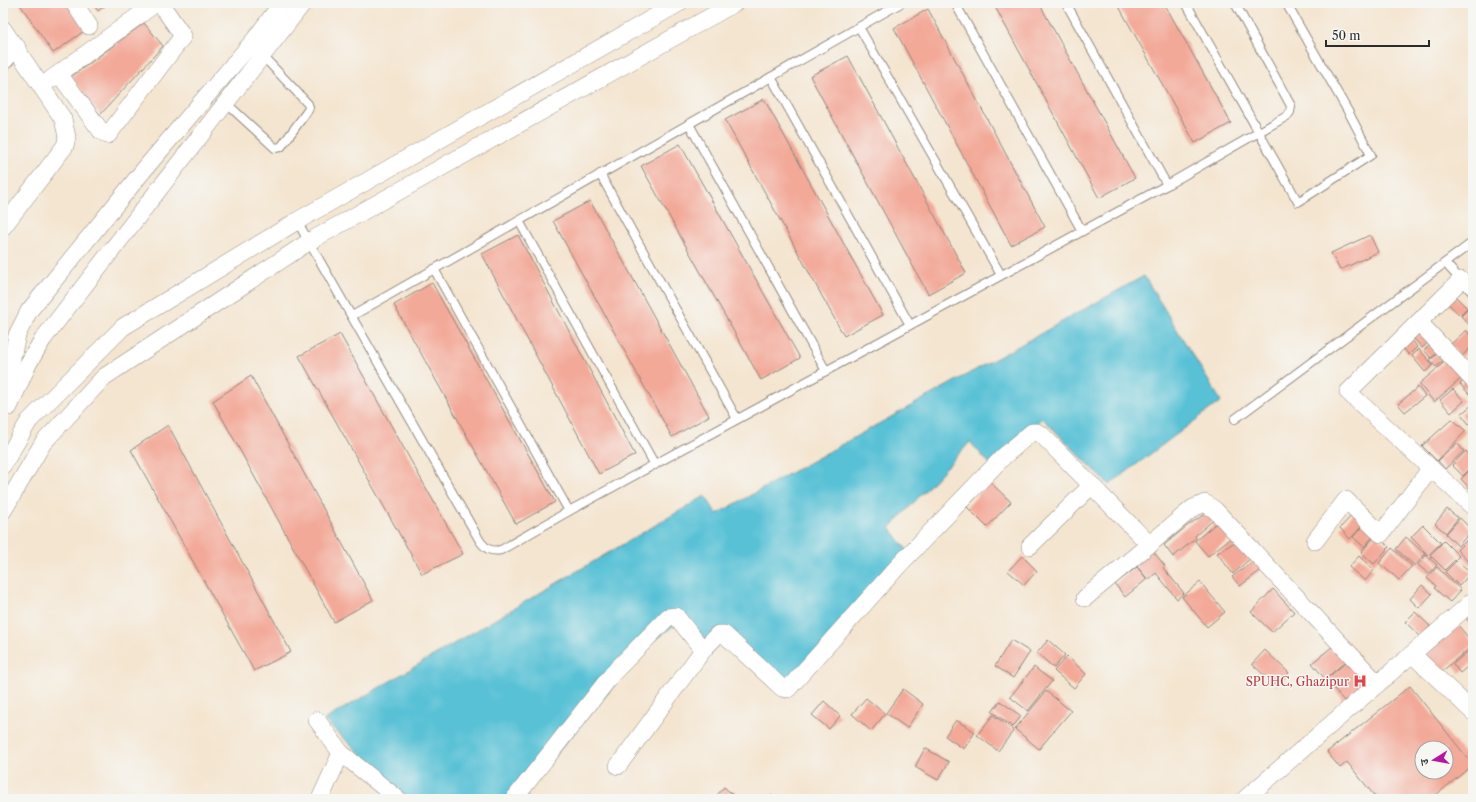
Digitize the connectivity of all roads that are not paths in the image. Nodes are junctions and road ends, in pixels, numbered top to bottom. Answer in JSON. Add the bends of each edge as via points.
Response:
{"nodes":[{"id":1,"x":74,"y":3,"type":"edge"},
{"id":2,"x":156,"y":3,"type":"edge"},
{"id":3,"x":160,"y":3,"type":"edge"},
{"id":4,"x":282,"y":3,"type":"edge"},
{"id":5,"x":303,"y":3,"type":"edge"},
{"id":6,"x":679,"y":3,"type":"edge"},
{"id":7,"x":735,"y":3,"type":"edge"},
{"id":8,"x":901,"y":3,"type":"edge"},
{"id":9,"x":955,"y":3,"type":"edge"},
{"id":10,"x":1066,"y":3,"type":"edge"},
{"id":11,"x":1186,"y":3,"type":"edge"},
{"id":12,"x":1235,"y":3,"type":"edge"},
{"id":13,"x":1286,"y":3,"type":"edge"},
{"id":14,"x":89,"y":26,"type":"dead end"},
{"id":15,"x":859,"y":27,"type":"junction"},
{"id":16,"x":3,"y":29,"type":"edge"},
{"id":17,"x":16,"y":47,"type":"junction"},
{"id":18,"x":256,"y":49,"type":"junction"},
{"id":19,"x":3,"y":62,"type":"edge"},
{"id":20,"x":59,"y":74,"type":"junction"},
{"id":21,"x":771,"y":77,"type":"junction"},
{"id":22,"x":42,"y":86,"type":"junction"},
{"id":23,"x":226,"y":103,"type":"junction"},
{"id":24,"x":689,"y":124,"type":"junction"},
{"id":25,"x":1259,"y":132,"type":"junction"},
{"id":26,"x":600,"y":174,"type":"junction"},
{"id":27,"x":1167,"y":185,"type":"junction"},
{"id":28,"x":297,"y":221,"type":"junction"},
{"id":29,"x":519,"y":221,"type":"junction"},
{"id":30,"x":3,"y":227,"type":"edge"},
{"id":31,"x":1082,"y":231,"type":"junction"},
{"id":32,"x":310,"y":241,"type":"junction"},
{"id":33,"x":1473,"y":242,"type":"edge"},
{"id":34,"x":1445,"y":263,"type":"junction"},
{"id":35,"x":434,"y":269,"type":"junction"},
{"id":36,"x":1001,"y":275,"type":"junction"},
{"id":37,"x":1461,"y":280,"type":"junction"},
{"id":38,"x":1473,"y":292,"type":"edge"},
{"id":39,"x":352,"y":316,"type":"junction"},
{"id":40,"x":1419,"y":322,"type":"junction"},
{"id":41,"x":910,"y":325,"type":"junction"},
{"id":42,"x":826,"y":371,"type":"junction"},
{"id":43,"x":1473,"y":380,"type":"edge"},
{"id":44,"x":5,"y":404,"type":"edge"},
{"id":45,"x":737,"y":419,"type":"junction"},
{"id":46,"x":1235,"y":419,"type":"dead end"},
{"id":47,"x":28,"y":421,"type":"junction"},
{"id":48,"x":43,"y":443,"type":"junction"},
{"id":49,"x":655,"y":464,"type":"junction"},
{"id":50,"x":3,"y":465,"type":"edge"},
{"id":51,"x":1431,"y":468,"type":"junction"},
{"id":52,"x":1092,"y":485,"type":"junction"},
{"id":53,"x":1473,"y":508,"type":"edge"},
{"id":54,"x":3,"y":511,"type":"edge"},
{"id":55,"x":569,"y":511,"type":"junction"},
{"id":56,"x":1314,"y":541,"type":"dead end"},
{"id":57,"x":1150,"y":545,"type":"junction"},
{"id":58,"x":1030,"y":546,"type":"dead end"},
{"id":59,"x":1085,"y":598,"type":"dead end"},
{"id":60,"x":1473,"y":601,"type":"edge"},
{"id":61,"x":703,"y":650,"type":"junction"},
{"id":62,"x":1412,"y":654,"type":"junction"},
{"id":63,"x":1378,"y":684,"type":"junction"},
{"id":64,"x":1473,"y":712,"type":"edge"},
{"id":65,"x":317,"y":720,"type":"dead end"},
{"id":66,"x":341,"y":753,"type":"junction"},
{"id":67,"x":618,"y":766,"type":"dead end"},
{"id":68,"x":320,"y":799,"type":"edge"},
{"id":69,"x":398,"y":799,"type":"edge"},
{"id":70,"x":514,"y":799,"type":"edge"},
{"id":71,"x":1245,"y":799,"type":"edge"}],
"edges":[{"from":1,"to":14,"type":"street"},
{"from":2,"to":20,"type":"street"},
{"from":3,"to":20,"type":"street","via":[[183,36],[108,134],[101,131]]},
{"from":4,"to":18,"type":"street"},
{"from":5,"to":18,"type":"street"},
{"from":6,"to":28,"type":"street"},
{"from":7,"to":32,"type":"street"},
{"from":8,"to":15,"type":"lane"},
{"from":9,"to":31,"type":"lane"},
{"from":10,"to":27,"type":"lane"},
{"from":11,"to":25,"type":"lane"},
{"from":12,"to":25,"type":"lane","via":[[1291,106],[1286,116]]},
{"from":13,"to":25,"type":"lane","via":[[1371,155],[1298,202]]},
{"from":15,"to":21,"type":"lane"},
{"from":15,"to":36,"type":"lane"},
{"from":16,"to":17,"type":"street"},
{"from":17,"to":19,"type":"street"},
{"from":17,"to":22,"type":"street"},
{"from":18,"to":23,"type":"street"},
{"from":18,"to":23,"type":"lane","via":[[309,107],[281,147],[275,148]]},
{"from":18,"to":44,"type":"street","via":[[147,166],[29,311],[17,335]]},
{"from":20,"to":22,"type":"street"},
{"from":21,"to":24,"type":"lane"},
{"from":21,"to":41,"type":"lane"},
{"from":22,"to":30,"type":"street","via":[[63,119],[67,137],[65,146]]},
{"from":23,"to":44,"type":"street","via":[[43,339]]},
{"from":24,"to":26,"type":"lane"},
{"from":24,"to":42,"type":"lane"},
{"from":25,"to":27,"type":"lane"},
{"from":26,"to":29,"type":"lane"},
{"from":26,"to":45,"type":"lane"},
{"from":27,"to":31,"type":"lane"},
{"from":28,"to":32,"type":"lane"},
{"from":28,"to":47,"type":"street","via":[[123,327]]},
{"from":29,"to":35,"type":"lane"},
{"from":29,"to":49,"type":"lane"},
{"from":31,"to":36,"type":"lane"},
{"from":32,"to":39,"type":"lane"},
{"from":32,"to":48,"type":"street","via":[[104,377]]},
{"from":33,"to":34,"type":"lane"},
{"from":34,"to":37,"type":"lane"},
{"from":34,"to":46,"type":"lane"},
{"from":35,"to":39,"type":"lane"},
{"from":35,"to":55,"type":"lane"},
{"from":36,"to":41,"type":"lane"},
{"from":37,"to":38,"type":"lane"},
{"from":37,"to":40,"type":"street"},
{"from":39,"to":55,"type":"lane","via":[[485,548],[501,550]]},
{"from":40,"to":43,"type":"street"},
{"from":40,"to":51,"type":"street","via":[[1348,392]]},
{"from":41,"to":42,"type":"lane"},
{"from":42,"to":45,"type":"lane"},
{"from":44,"to":47,"type":"street"},
{"from":45,"to":49,"type":"lane"},
{"from":47,"to":48,"type":"street"},
{"from":47,"to":50,"type":"street"},
{"from":48,"to":54,"type":"street"},
{"from":49,"to":55,"type":"lane"},
{"from":51,"to":53,"type":"street"},
{"from":51,"to":56,"type":"street","via":[[1381,534],[1346,500]]},
{"from":52,"to":57,"type":"street"},
{"from":52,"to":58,"type":"street"},
{"from":52,"to":61,"type":"street","via":[[1042,435],[1032,432],[1004,456],[900,564],[788,689],[782,688],[724,634],[718,634]]},
{"from":57,"to":59,"type":"street"},
{"from":57,"to":63,"type":"street","via":[[1193,508],[1205,503],[1215,510]]},
{"from":60,"to":62,"type":"street"},
{"from":61,"to":67,"type":"street"},
{"from":61,"to":70,"type":"street","via":[[676,616],[668,617],[614,672]]},
{"from":62,"to":63,"type":"street"},
{"from":62,"to":64,"type":"street"},
{"from":63,"to":71,"type":"street"},
{"from":65,"to":66,"type":"street"},
{"from":66,"to":68,"type":"street"},
{"from":66,"to":69,"type":"street"}]}
